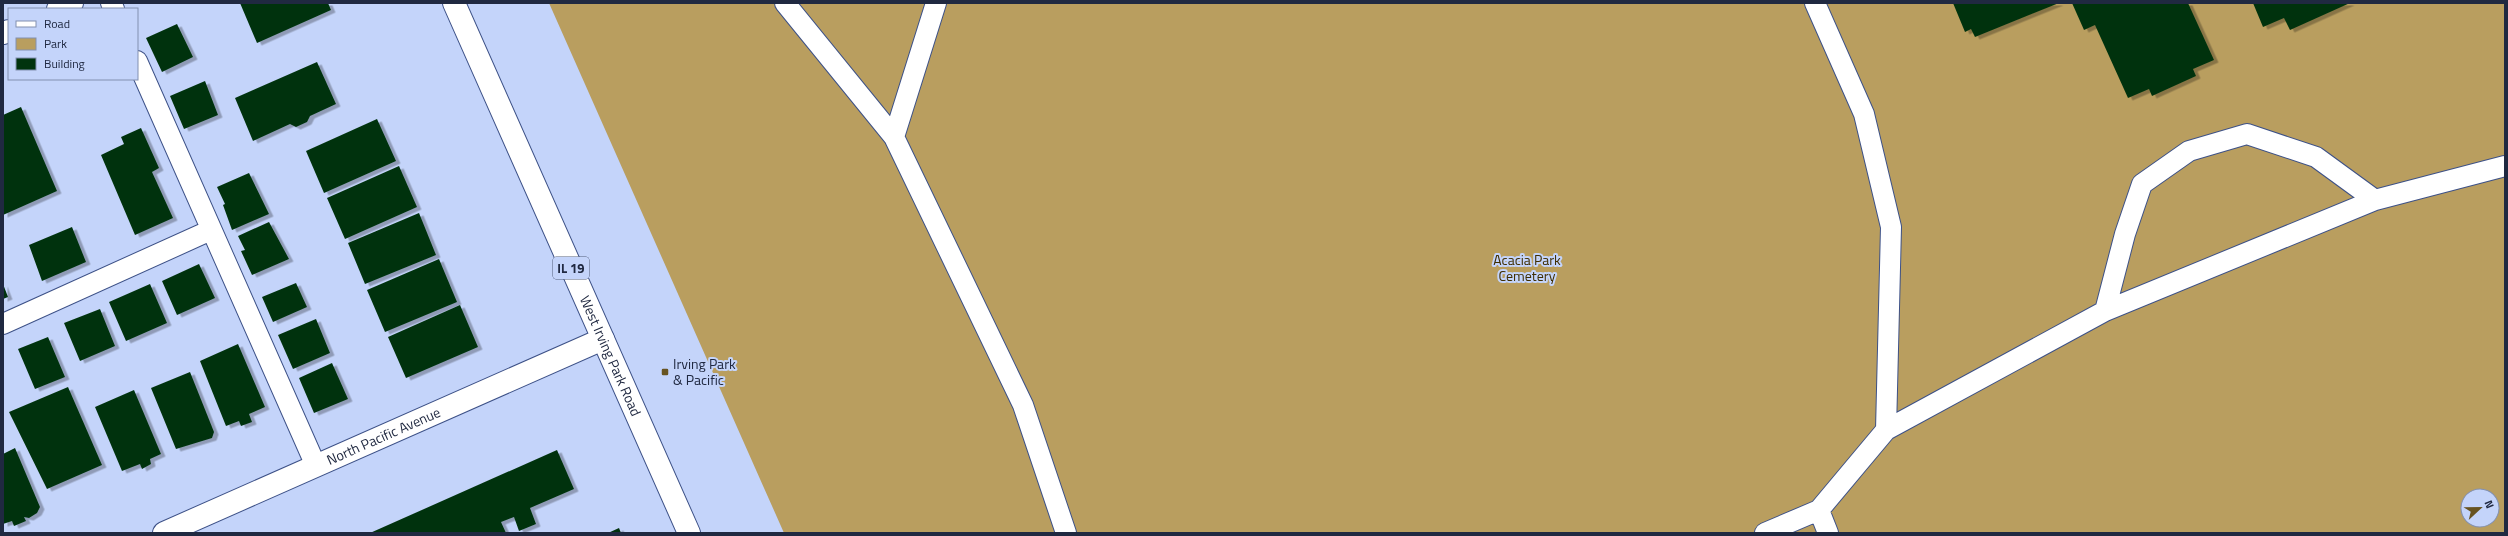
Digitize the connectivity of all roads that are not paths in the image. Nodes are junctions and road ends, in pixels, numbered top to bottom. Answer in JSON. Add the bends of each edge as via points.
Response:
{"nodes":[{"id":1,"x":72,"y":3,"type":"edge"},
{"id":2,"x":454,"y":3,"type":"edge"},
{"id":3,"x":785,"y":3,"type":"edge"},
{"id":4,"x":936,"y":3,"type":"edge"},
{"id":5,"x":1815,"y":3,"type":"edge"},
{"id":6,"x":60,"y":8,"type":"edge"},
{"id":7,"x":138,"y":63,"type":"edge"},
{"id":8,"x":894,"y":137,"type":"junction"},
{"id":9,"x":2505,"y":166,"type":"edge"},
{"id":10,"x":2375,"y":200,"type":"junction"},
{"id":11,"x":211,"y":230,"type":"junction"},
{"id":12,"x":2105,"y":311,"type":"junction"},
{"id":13,"x":3,"y":324,"type":"edge"},
{"id":14,"x":603,"y":340,"type":"junction"},
{"id":15,"x":1886,"y":430,"type":"junction"},
{"id":16,"x":316,"y":466,"type":"junction"},
{"id":17,"x":1819,"y":510,"type":"junction"},
{"id":18,"x":164,"y":533,"type":"edge"},
{"id":19,"x":689,"y":533,"type":"edge"},
{"id":20,"x":1066,"y":533,"type":"edge"},
{"id":21,"x":1765,"y":533,"type":"edge"},
{"id":22,"x":1828,"y":533,"type":"edge"}],
"edges":[{"from":1,"to":6,"type":"main road"},
{"from":2,"to":14,"type":"main road","name":"West Irving Park Road","number":"IL 19"},
{"from":3,"to":8,"type":"lane"},
{"from":4,"to":8,"type":"lane"},
{"from":5,"to":15,"type":"lane","via":[[1864,114],[1891,227]]},
{"from":7,"to":11,"type":"lane"},
{"from":8,"to":20,"type":"lane","via":[[1023,405]]},
{"from":9,"to":10,"type":"lane"},
{"from":10,"to":12,"type":"lane"},
{"from":10,"to":12,"type":"lane","via":[[2316,157],[2247,134],[2188,151],[2142,184],[2125,234]]},
{"from":11,"to":13,"type":"lane"},
{"from":11,"to":16,"type":"lane"},
{"from":12,"to":15,"type":"lane"},
{"from":14,"to":16,"type":"main road","name":"North Pacific Avenue"},
{"from":14,"to":19,"type":"main road","name":"West Irving Park Road","number":"IL 19"},
{"from":15,"to":17,"type":"lane"},
{"from":16,"to":18,"type":"main road","name":"North Pacific Avenue"},
{"from":17,"to":21,"type":"lane"},
{"from":17,"to":22,"type":"lane"}]}
